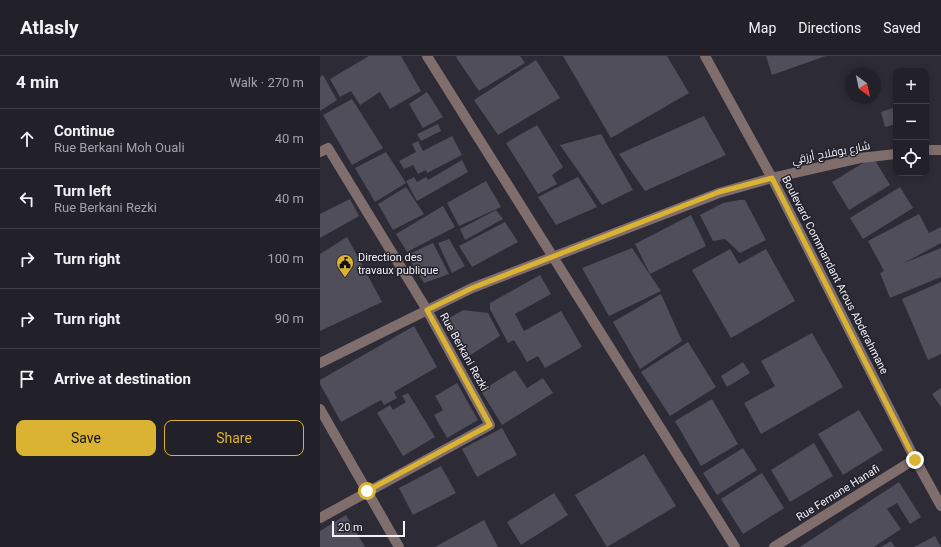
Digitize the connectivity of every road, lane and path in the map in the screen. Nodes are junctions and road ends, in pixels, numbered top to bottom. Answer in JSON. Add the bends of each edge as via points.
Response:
{"nodes":[{"id":1,"x":427,"y":56,"type":"edge"},
{"id":2,"x":705,"y":56,"type":"edge"},
{"id":3,"x":324,"y":150,"type":"edge"},
{"id":4,"x":929,"y":150,"type":"edge"},
{"id":5,"x":941,"y":150,"type":"edge"},
{"id":6,"x":893,"y":154,"type":"edge"},
{"id":7,"x":772,"y":178,"type":"junction"},
{"id":8,"x":553,"y":256,"type":"junction"},
{"id":9,"x":427,"y":310,"type":"junction"},
{"id":10,"x":320,"y":363,"type":"edge"},
{"id":11,"x":320,"y":408,"type":"edge"},
{"id":12,"x":915,"y":460,"type":"junction"},
{"id":13,"x":367,"y":491,"type":"junction"},
{"id":14,"x":941,"y":506,"type":"edge"},
{"id":15,"x":320,"y":518,"type":"edge"},
{"id":16,"x":399,"y":547,"type":"edge"},
{"id":17,"x":736,"y":547,"type":"edge"},
{"id":18,"x":774,"y":547,"type":"edge"}],
"edges":[{"from":1,"to":8,"type":"street"},
{"from":2,"to":7,"type":"street","name":"Boulevard Commandant Arous Abderahmane"},
{"from":3,"to":9,"type":"street","name":"Rue Berkani Rezki"},
{"from":4,"to":5,"type":"street"},
{"from":6,"to":7,"type":"street","name":"شارع بوفلاح أرزقي","via":[[860,158]]},
{"from":7,"to":8,"type":"street","name":"شارع بوفلاح أرزقي","via":[[719,192]]},
{"from":7,"to":12,"type":"street","name":"Boulevard Commandant Arous Abderahmane"},
{"from":8,"to":9,"type":"street","name":"شارع بوفلاح أرزقي","via":[[472,288]]},
{"from":8,"to":17,"type":"street"},
{"from":9,"to":10,"type":"street","name":"شارع بوفلاح أرزقي"},
{"from":9,"to":13,"type":"street","name":"Rue Berkani Rezki","via":[[490,425]]},
{"from":11,"to":13,"type":"street"},
{"from":12,"to":14,"type":"street","name":"Boulevard Commandant Arous Abderahmane"},
{"from":12,"to":18,"type":"street","name":"Rue Fernane Hanafi"},
{"from":13,"to":15,"type":"street"},
{"from":13,"to":16,"type":"street"}]}
